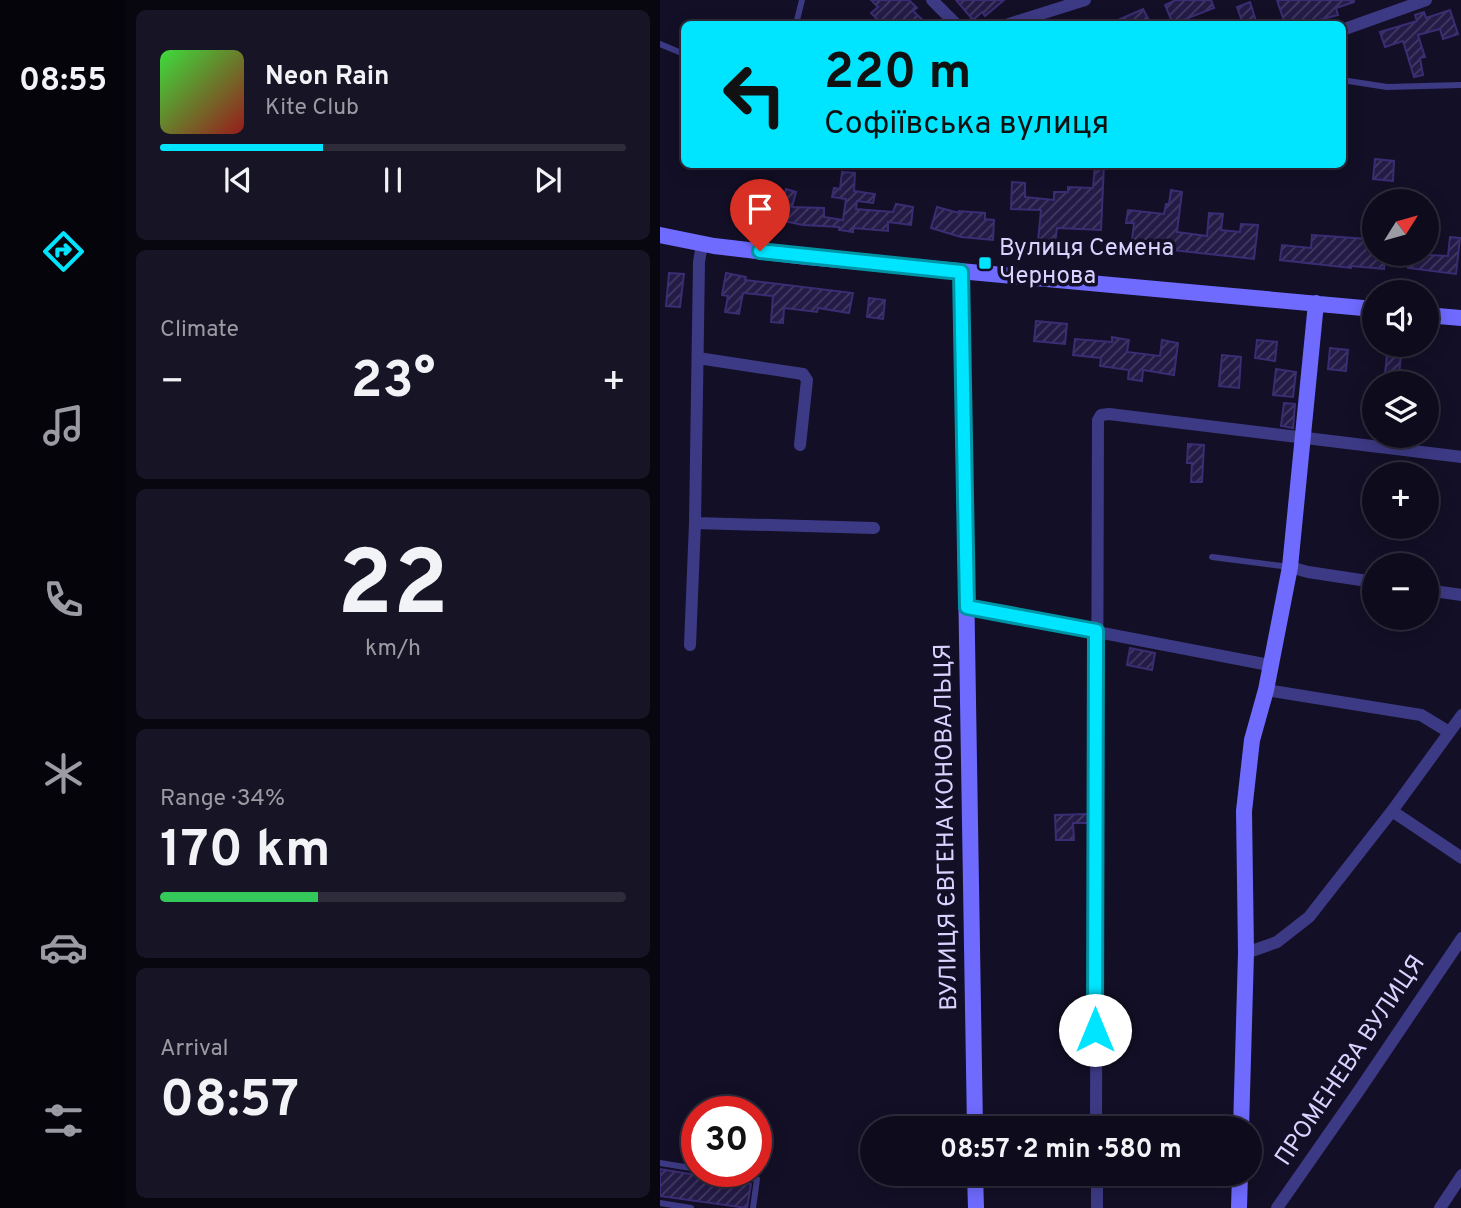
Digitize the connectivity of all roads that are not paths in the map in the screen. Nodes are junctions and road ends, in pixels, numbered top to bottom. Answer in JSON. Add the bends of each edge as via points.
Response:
{"nodes":[{"id":1,"x":802,"y":0,"type":"edge"},
{"id":2,"x":932,"y":0,"type":"edge"},
{"id":3,"x":1085,"y":0,"type":"edge"},
{"id":4,"x":1426,"y":0,"type":"edge"},
{"id":5,"x":796,"y":21,"type":"edge"},
{"id":6,"x":953,"y":21,"type":"edge"},
{"id":7,"x":1018,"y":21,"type":"edge"},
{"id":8,"x":1346,"y":29,"type":"edge"},
{"id":9,"x":660,"y":44,"type":"edge"},
{"id":10,"x":681,"y":53,"type":"edge"},
{"id":11,"x":1346,"y":81,"type":"edge"},
{"id":12,"x":1461,"y":85,"type":"edge"},
{"id":13,"x":660,"y":235,"type":"edge"},
{"id":14,"x":702,"y":244,"type":"junction"},
{"id":15,"x":961,"y":272,"type":"junction"},
{"id":16,"x":1316,"y":303,"type":"junction"},
{"id":17,"x":1362,"y":308,"type":"edge"},
{"id":18,"x":1439,"y":316,"type":"edge"},
{"id":19,"x":1461,"y":318,"type":"edge"},
{"id":20,"x":698,"y":358,"type":"junction"},
{"id":21,"x":1304,"y":436,"type":"junction"},
{"id":22,"x":800,"y":444,"type":"dead end"},
{"id":23,"x":1461,"y":457,"type":"edge"},
{"id":24,"x":695,"y":523,"type":"junction"},
{"id":25,"x":874,"y":528,"type":"dead end"},
{"id":26,"x":1212,"y":556,"type":"dead end"},
{"id":27,"x":1290,"y":567,"type":"junction"},
{"id":28,"x":1362,"y":580,"type":"edge"},
{"id":29,"x":1439,"y":591,"type":"edge"},
{"id":30,"x":1461,"y":594,"type":"edge"},
{"id":31,"x":967,"y":607,"type":"junction"},
{"id":32,"x":1096,"y":631,"type":"junction"},
{"id":33,"x":690,"y":645,"type":"dead end"},
{"id":34,"x":1270,"y":665,"type":"junction"},
{"id":35,"x":1266,"y":690,"type":"junction"},
{"id":36,"x":1461,"y":715,"type":"edge"},
{"id":37,"x":1449,"y":732,"type":"junction"},
{"id":38,"x":1392,"y":811,"type":"junction"},
{"id":39,"x":1461,"y":858,"type":"edge"},
{"id":40,"x":1461,"y":938,"type":"edge"},
{"id":41,"x":1246,"y":953,"type":"junction"},
{"id":42,"x":975,"y":1116,"type":"edge"},
{"id":43,"x":1096,"y":1116,"type":"edge"},
{"id":44,"x":1241,"y":1116,"type":"edge"},
{"id":45,"x":660,"y":1163,"type":"edge"},
{"id":46,"x":681,"y":1166,"type":"edge"},
{"id":47,"x":1461,"y":1175,"type":"edge"},
{"id":48,"x":975,"y":1186,"type":"edge"},
{"id":49,"x":1097,"y":1186,"type":"edge"},
{"id":50,"x":1240,"y":1186,"type":"edge"},
{"id":51,"x":756,"y":1187,"type":"edge"},
{"id":52,"x":660,"y":1203,"type":"edge"},
{"id":53,"x":691,"y":1208,"type":"edge"},
{"id":54,"x":753,"y":1208,"type":"edge"},
{"id":55,"x":976,"y":1208,"type":"edge"},
{"id":56,"x":1097,"y":1208,"type":"edge"},
{"id":57,"x":1239,"y":1208,"type":"edge"},
{"id":58,"x":1277,"y":1208,"type":"edge"},
{"id":59,"x":1440,"y":1208,"type":"edge"}],
"edges":[{"from":1,"to":5,"type":"lane"},
{"from":2,"to":6,"type":"street"},
{"from":3,"to":7,"type":"street"},
{"from":4,"to":8,"type":"street"},
{"from":9,"to":10,"type":"lane"},
{"from":11,"to":12,"type":"lane","via":[[1387,87]]},
{"from":13,"to":14,"type":"street"},
{"from":14,"to":15,"type":"street"},
{"from":14,"to":20,"type":"street"},
{"from":15,"to":16,"type":"street"},
{"from":15,"to":31,"type":"street","name":"ВУЛИЦЯ ЄВГЕНА КОНОВАЛЬЦЯ"},
{"from":16,"to":17,"type":"street"},
{"from":16,"to":21,"type":"street"},
{"from":18,"to":19,"type":"street"},
{"from":20,"to":22,"type":"street","via":[[803,374]]},
{"from":20,"to":24,"type":"street"},
{"from":21,"to":23,"type":"street"},
{"from":21,"to":27,"type":"street"},
{"from":21,"to":32,"type":"street","via":[[1101,415]]},
{"from":24,"to":25,"type":"street"},
{"from":24,"to":33,"type":"street"},
{"from":26,"to":27,"type":"lane"},
{"from":27,"to":28,"type":"street"},
{"from":27,"to":34,"type":"street"},
{"from":29,"to":30,"type":"street"},
{"from":31,"to":32,"type":"street"},
{"from":31,"to":42,"type":"street","name":"ВУЛИЦЯ ЄВГЕНА КОНОВАЛЬЦЯ"},
{"from":32,"to":34,"type":"street"},
{"from":32,"to":43,"type":"street"},
{"from":34,"to":35,"type":"street"},
{"from":35,"to":37,"type":"street","via":[[1421,715]]},
{"from":35,"to":41,"type":"street","via":[[1252,740],[1244,811]]},
{"from":36,"to":37,"type":"street"},
{"from":37,"to":38,"type":"street"},
{"from":38,"to":39,"type":"street"},
{"from":38,"to":41,"type":"street","via":[[1309,917],[1277,942]]},
{"from":40,"to":58,"type":"street","name":"ПРОМЕНЕВА ВУЛИЦЯ"},
{"from":41,"to":44,"type":"street"},
{"from":45,"to":46,"type":"lane"},
{"from":47,"to":59,"type":"street"},
{"from":48,"to":55,"type":"street"},
{"from":49,"to":56,"type":"street"},
{"from":50,"to":57,"type":"street"},
{"from":51,"to":54,"type":"lane"},
{"from":52,"to":53,"type":"lane"}]}
